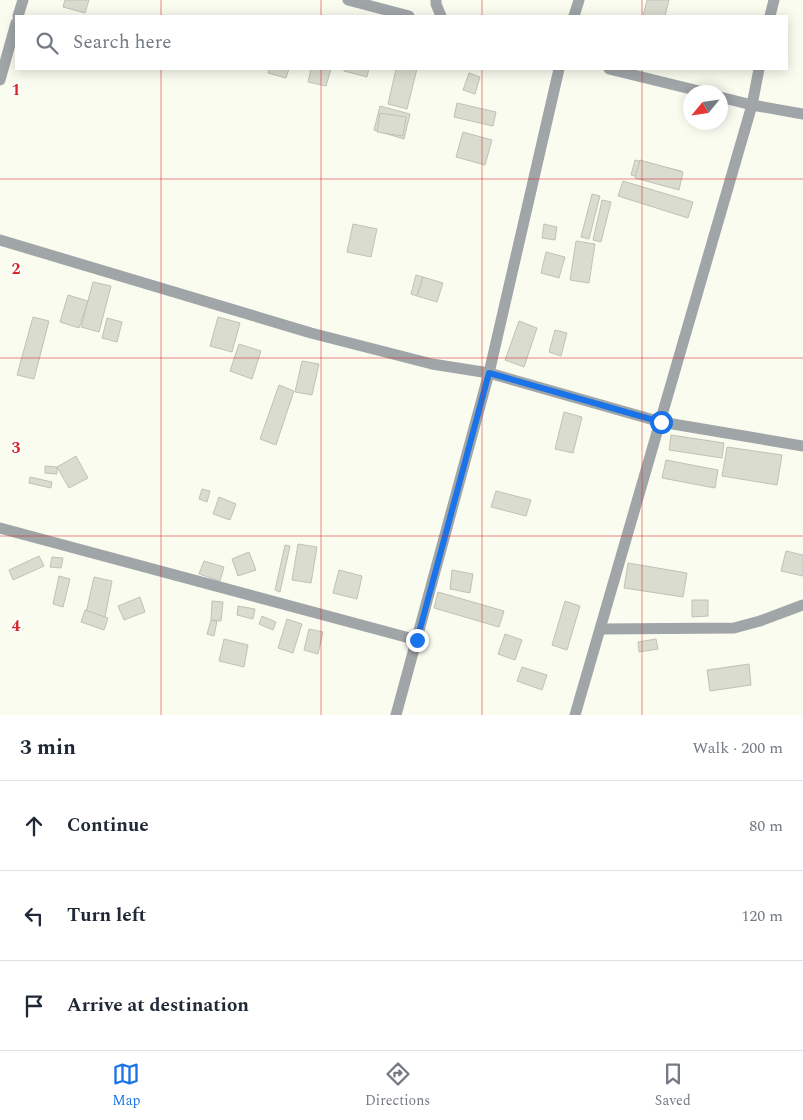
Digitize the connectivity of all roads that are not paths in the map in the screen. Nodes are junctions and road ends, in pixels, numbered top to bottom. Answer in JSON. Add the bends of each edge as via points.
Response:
{"nodes":[{"id":1,"x":23,"y":0,"type":"edge"},
{"id":2,"x":348,"y":0,"type":"edge"},
{"id":3,"x":385,"y":0,"type":"edge"},
{"id":4,"x":436,"y":0,"type":"edge"},
{"id":5,"x":579,"y":0,"type":"edge"},
{"id":6,"x":774,"y":0,"type":"edge"},
{"id":7,"x":397,"y":13,"type":"junction"},
{"id":8,"x":18,"y":15,"type":"edge"},
{"id":9,"x":405,"y":15,"type":"edge"},
{"id":10,"x":441,"y":15,"type":"edge"},
{"id":11,"x":574,"y":15,"type":"edge"},
{"id":12,"x":770,"y":15,"type":"edge"},
{"id":13,"x":15,"y":27,"type":"edge"},
{"id":14,"x":559,"y":70,"type":"edge"},
{"id":15,"x":613,"y":70,"type":"edge"},
{"id":16,"x":759,"y":70,"type":"edge"},
{"id":17,"x":0,"y":80,"type":"edge"},
{"id":18,"x":683,"y":87,"type":"edge"},
{"id":19,"x":728,"y":99,"type":"edge"},
{"id":20,"x":752,"y":105,"type":"junction"},
{"id":21,"x":803,"y":114,"type":"edge"},
{"id":22,"x":0,"y":240,"type":"edge"},
{"id":23,"x":489,"y":373,"type":"junction"},
{"id":24,"x":661,"y":422,"type":"junction"},
{"id":25,"x":803,"y":446,"type":"edge"},
{"id":26,"x":0,"y":528,"type":"edge"},
{"id":27,"x":803,"y":605,"type":"edge"},
{"id":28,"x":600,"y":628,"type":"junction"},
{"id":29,"x":417,"y":640,"type":"junction"},
{"id":30,"x":396,"y":715,"type":"edge"},
{"id":31,"x":575,"y":715,"type":"edge"}],
"edges":[{"from":1,"to":8,"type":"street"},
{"from":2,"to":7,"type":"street"},
{"from":3,"to":7,"type":"street"},
{"from":4,"to":10,"type":"street"},
{"from":5,"to":11,"type":"street"},
{"from":6,"to":12,"type":"street"},
{"from":7,"to":9,"type":"street"},
{"from":13,"to":17,"type":"street"},
{"from":14,"to":23,"type":"street"},
{"from":15,"to":18,"type":"street"},
{"from":16,"to":20,"type":"street"},
{"from":19,"to":20,"type":"street"},
{"from":20,"to":21,"type":"street"},
{"from":20,"to":24,"type":"street"},
{"from":22,"to":23,"type":"street","via":[[311,333],[432,364]]},
{"from":23,"to":24,"type":"street"},
{"from":23,"to":29,"type":"street"},
{"from":24,"to":25,"type":"street"},
{"from":24,"to":28,"type":"street"},
{"from":26,"to":29,"type":"street"},
{"from":27,"to":28,"type":"street","via":[[734,628]]},
{"from":28,"to":31,"type":"street"},
{"from":29,"to":30,"type":"street"}]}
